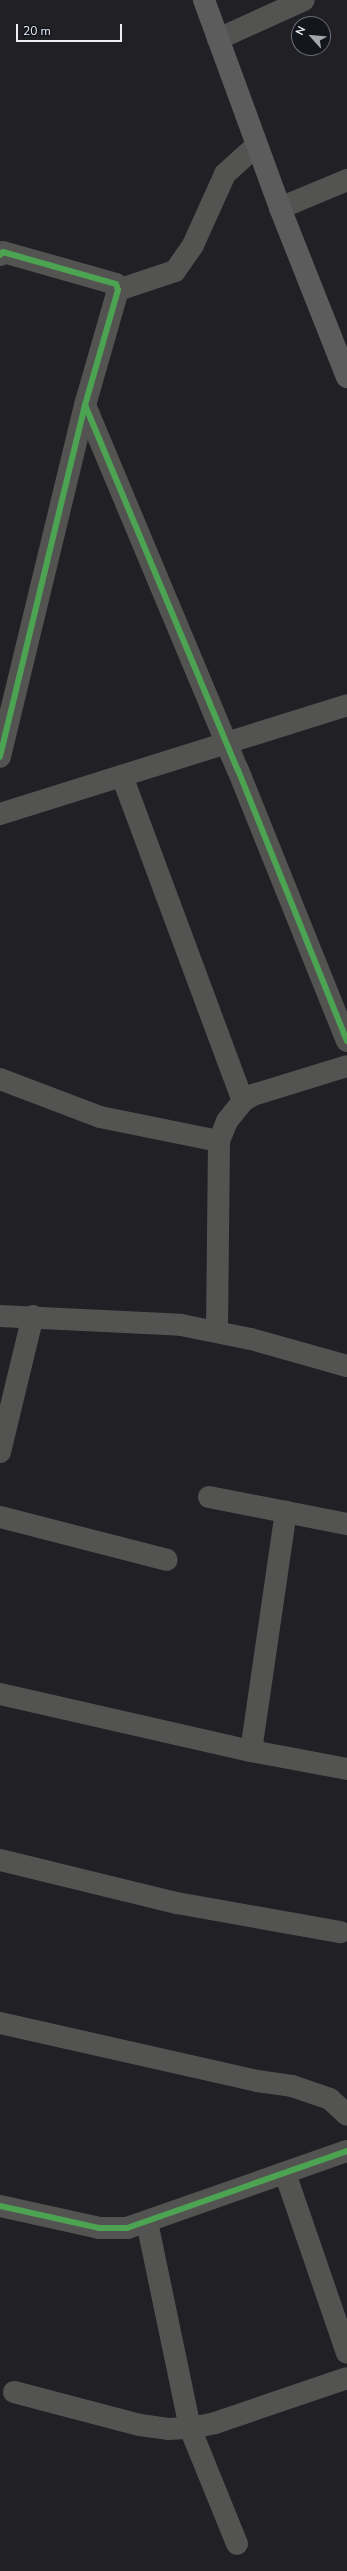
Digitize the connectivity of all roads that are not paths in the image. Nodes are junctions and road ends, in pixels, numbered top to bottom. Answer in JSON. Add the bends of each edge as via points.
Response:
{"nodes":[{"id":1,"x":204,"y":0,"type":"edge"},
{"id":2,"x":304,"y":0,"type":"edge"},
{"id":3,"x":218,"y":39,"type":"junction"},
{"id":4,"x":257,"y":146,"type":"junction"},
{"id":5,"x":347,"y":180,"type":"edge"},
{"id":6,"x":280,"y":208,"type":"junction"},
{"id":7,"x":0,"y":255,"type":"edge"},
{"id":8,"x":118,"y":290,"type":"junction"},
{"id":9,"x":341,"y":349,"type":"edge"},
{"id":10,"x":347,"y":377,"type":"edge"},
{"id":11,"x":85,"y":405,"type":"junction"},
{"id":12,"x":347,"y":705,"type":"edge"},
{"id":13,"x":226,"y":743,"type":"junction"},
{"id":14,"x":0,"y":757,"type":"edge"},
{"id":15,"x":122,"y":776,"type":"junction"},
{"id":16,"x":0,"y":814,"type":"edge"},
{"id":17,"x":347,"y":1041,"type":"edge"},
{"id":18,"x":347,"y":1066,"type":"edge"},
{"id":19,"x":0,"y":1079,"type":"edge"},
{"id":20,"x":243,"y":1101,"type":"junction"},
{"id":21,"x":219,"y":1141,"type":"junction"},
{"id":22,"x":0,"y":1316,"type":"edge"},
{"id":23,"x":33,"y":1316,"type":"junction"},
{"id":24,"x":217,"y":1331,"type":"junction"},
{"id":25,"x":347,"y":1366,"type":"edge"},
{"id":26,"x":0,"y":1452,"type":"edge"},
{"id":27,"x":209,"y":1497,"type":"dead end"},
{"id":28,"x":286,"y":1512,"type":"junction"},
{"id":29,"x":0,"y":1517,"type":"edge"},
{"id":30,"x":347,"y":1524,"type":"edge"},
{"id":31,"x":167,"y":1560,"type":"dead end"},
{"id":32,"x":0,"y":1694,"type":"edge"},
{"id":33,"x":251,"y":1751,"type":"junction"},
{"id":34,"x":347,"y":1769,"type":"edge"},
{"id":35,"x":0,"y":1860,"type":"edge"},
{"id":36,"x":340,"y":1932,"type":"dead end"},
{"id":37,"x":0,"y":2023,"type":"edge"},
{"id":38,"x":347,"y":2116,"type":"edge"},
{"id":39,"x":347,"y":2151,"type":"edge"},
{"id":40,"x":285,"y":2173,"type":"junction"},
{"id":41,"x":0,"y":2206,"type":"edge"},
{"id":42,"x":147,"y":2222,"type":"junction"},
{"id":43,"x":347,"y":2353,"type":"edge"},
{"id":44,"x":347,"y":2378,"type":"edge"},
{"id":45,"x":14,"y":2392,"type":"dead end"},
{"id":46,"x":190,"y":2428,"type":"junction"},
{"id":47,"x":238,"y":2544,"type":"dead end"}],
"edges":[{"from":1,"to":3,"type":"main road"},
{"from":2,"to":3,"type":"street"},
{"from":3,"to":4,"type":"main road"},
{"from":4,"to":6,"type":"main road"},
{"from":4,"to":8,"type":"street","via":[[225,174],[193,245],[175,272]]},
{"from":5,"to":6,"type":"street"},
{"from":6,"to":9,"type":"main road"},
{"from":7,"to":8,"type":"street","via":[[3,252],[116,284]]},
{"from":8,"to":11,"type":"street"},
{"from":9,"to":10,"type":"main road"},
{"from":11,"to":13,"type":"street"},
{"from":11,"to":14,"type":"street"},
{"from":12,"to":13,"type":"street"},
{"from":13,"to":15,"type":"street"},
{"from":13,"to":17,"type":"street"},
{"from":15,"to":16,"type":"street"},
{"from":15,"to":20,"type":"street"},
{"from":18,"to":20,"type":"street","via":[[253,1095]]},
{"from":19,"to":21,"type":"street","via":[[100,1117]]},
{"from":20,"to":21,"type":"street","via":[[227,1121]]},
{"from":21,"to":24,"type":"street"},
{"from":22,"to":23,"type":"street"},
{"from":23,"to":24,"type":"street"},
{"from":23,"to":26,"type":"street"},
{"from":24,"to":25,"type":"street"},
{"from":27,"to":28,"type":"street"},
{"from":28,"to":30,"type":"street"},
{"from":28,"to":33,"type":"street"},
{"from":29,"to":31,"type":"street"},
{"from":32,"to":33,"type":"street"},
{"from":33,"to":34,"type":"street"},
{"from":35,"to":36,"type":"street","via":[[177,1903]]},
{"from":37,"to":38,"type":"street","via":[[257,2081],[292,2086],[330,2099]]},
{"from":39,"to":40,"type":"street"},
{"from":40,"to":42,"type":"street"},
{"from":40,"to":43,"type":"street"},
{"from":41,"to":42,"type":"street","via":[[99,2228],[127,2228]]},
{"from":42,"to":46,"type":"street"},
{"from":44,"to":46,"type":"street","via":[[216,2423]]},
{"from":45,"to":46,"type":"street","via":[[140,2425],[168,2429]]},
{"from":46,"to":47,"type":"street"}]}
